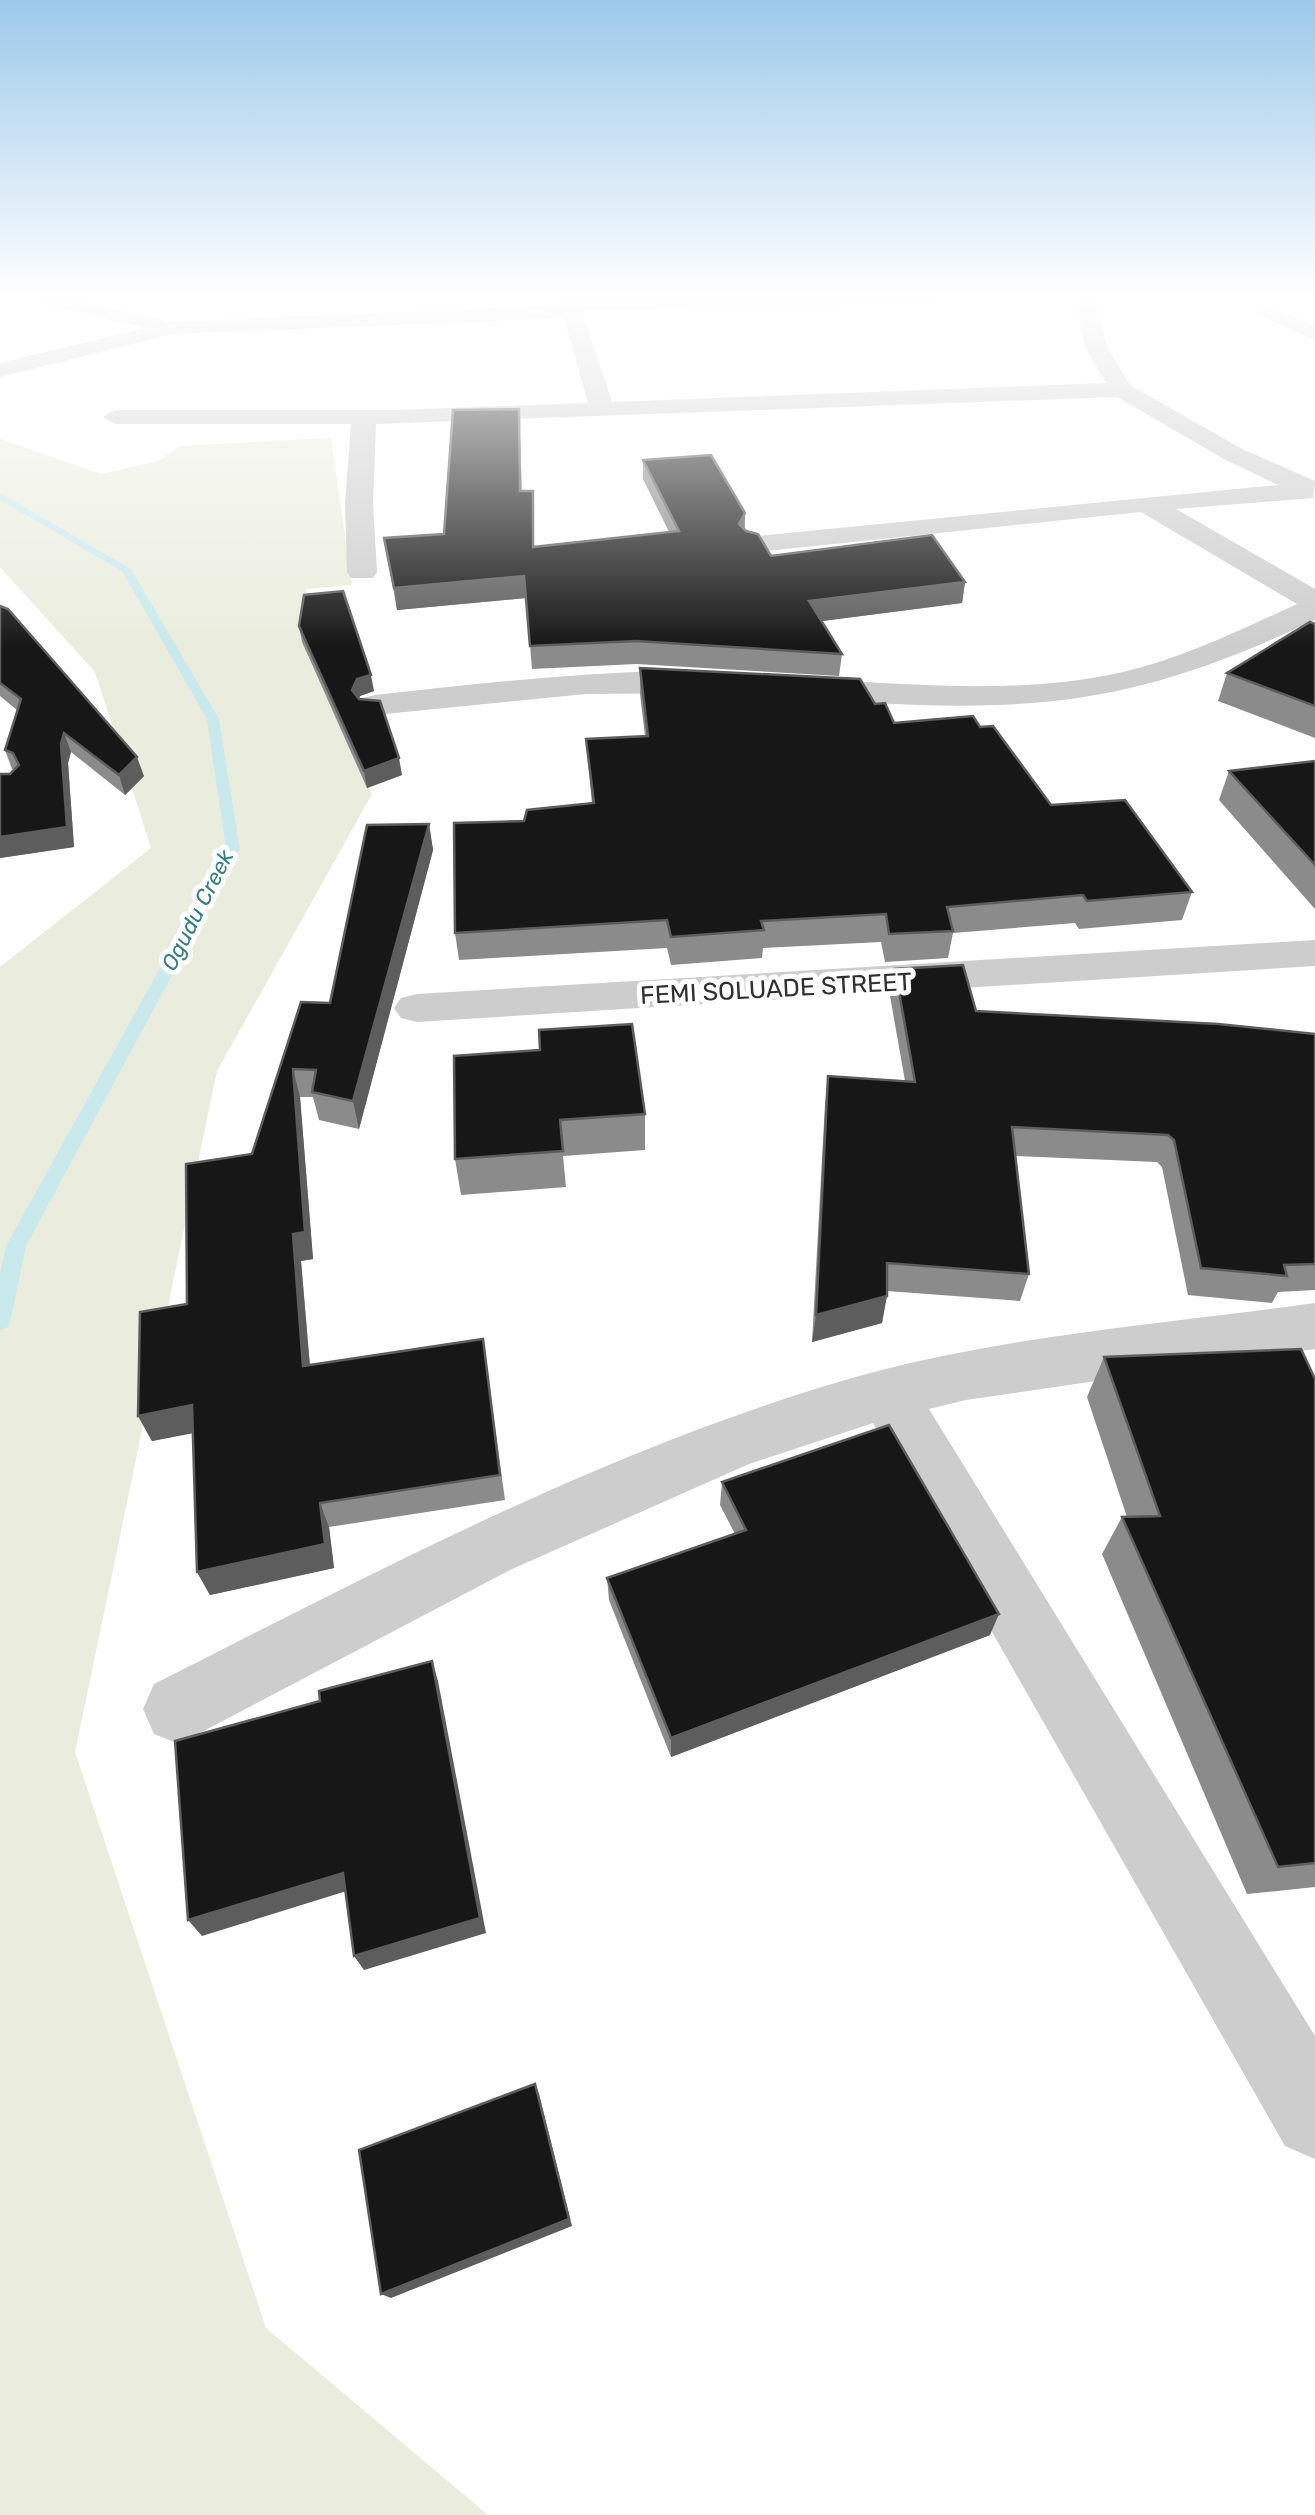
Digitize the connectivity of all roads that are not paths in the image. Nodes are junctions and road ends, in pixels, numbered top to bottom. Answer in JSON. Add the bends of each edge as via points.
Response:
{"nodes":[{"id":1,"x":561,"y":411,"type":"edge"},
{"id":2,"x":1158,"y":411,"type":"edge"},
{"id":3,"x":115,"y":417,"type":"dead end"},
{"id":4,"x":364,"y":418,"type":"junction"},
{"id":5,"x":1314,"y":490,"type":"edge"},
{"id":6,"x":1146,"y":503,"type":"junction"},
{"id":7,"x":756,"y":543,"type":"edge"},
{"id":8,"x":362,"y":572,"type":"dead end"},
{"id":9,"x":1315,"y":605,"type":"edge"},
{"id":10,"x":375,"y":705,"type":"edge"},
{"id":11,"x":1315,"y":953,"type":"edge"},
{"id":12,"x":417,"y":1008,"type":"dead end"},
{"id":13,"x":1312,"y":1329,"type":"edge"},
{"id":14,"x":888,"y":1395,"type":"junction"},
{"id":15,"x":179,"y":1709,"type":"dead end"},
{"id":16,"x":1315,"y":2116,"type":"edge"}],
"edges":[{"from":1,"to":4,"type":"street"},
{"from":2,"to":5,"type":"street"},
{"from":3,"to":4,"type":"street"},
{"from":4,"to":8,"type":"street"},
{"from":5,"to":6,"type":"street"},
{"from":6,"to":7,"type":"street"},
{"from":6,"to":9,"type":"street"},
{"from":9,"to":10,"type":"street","via":[[1208,658],[1092,688],[926,695],[656,680]]},
{"from":11,"to":12,"type":"street","name":"FEMI SOLUADE STREET"},
{"from":13,"to":14,"type":"street","via":[[966,1376]]},
{"from":14,"to":15,"type":"street","via":[[727,1446],[487,1549]]},
{"from":14,"to":16,"type":"street"}]}
